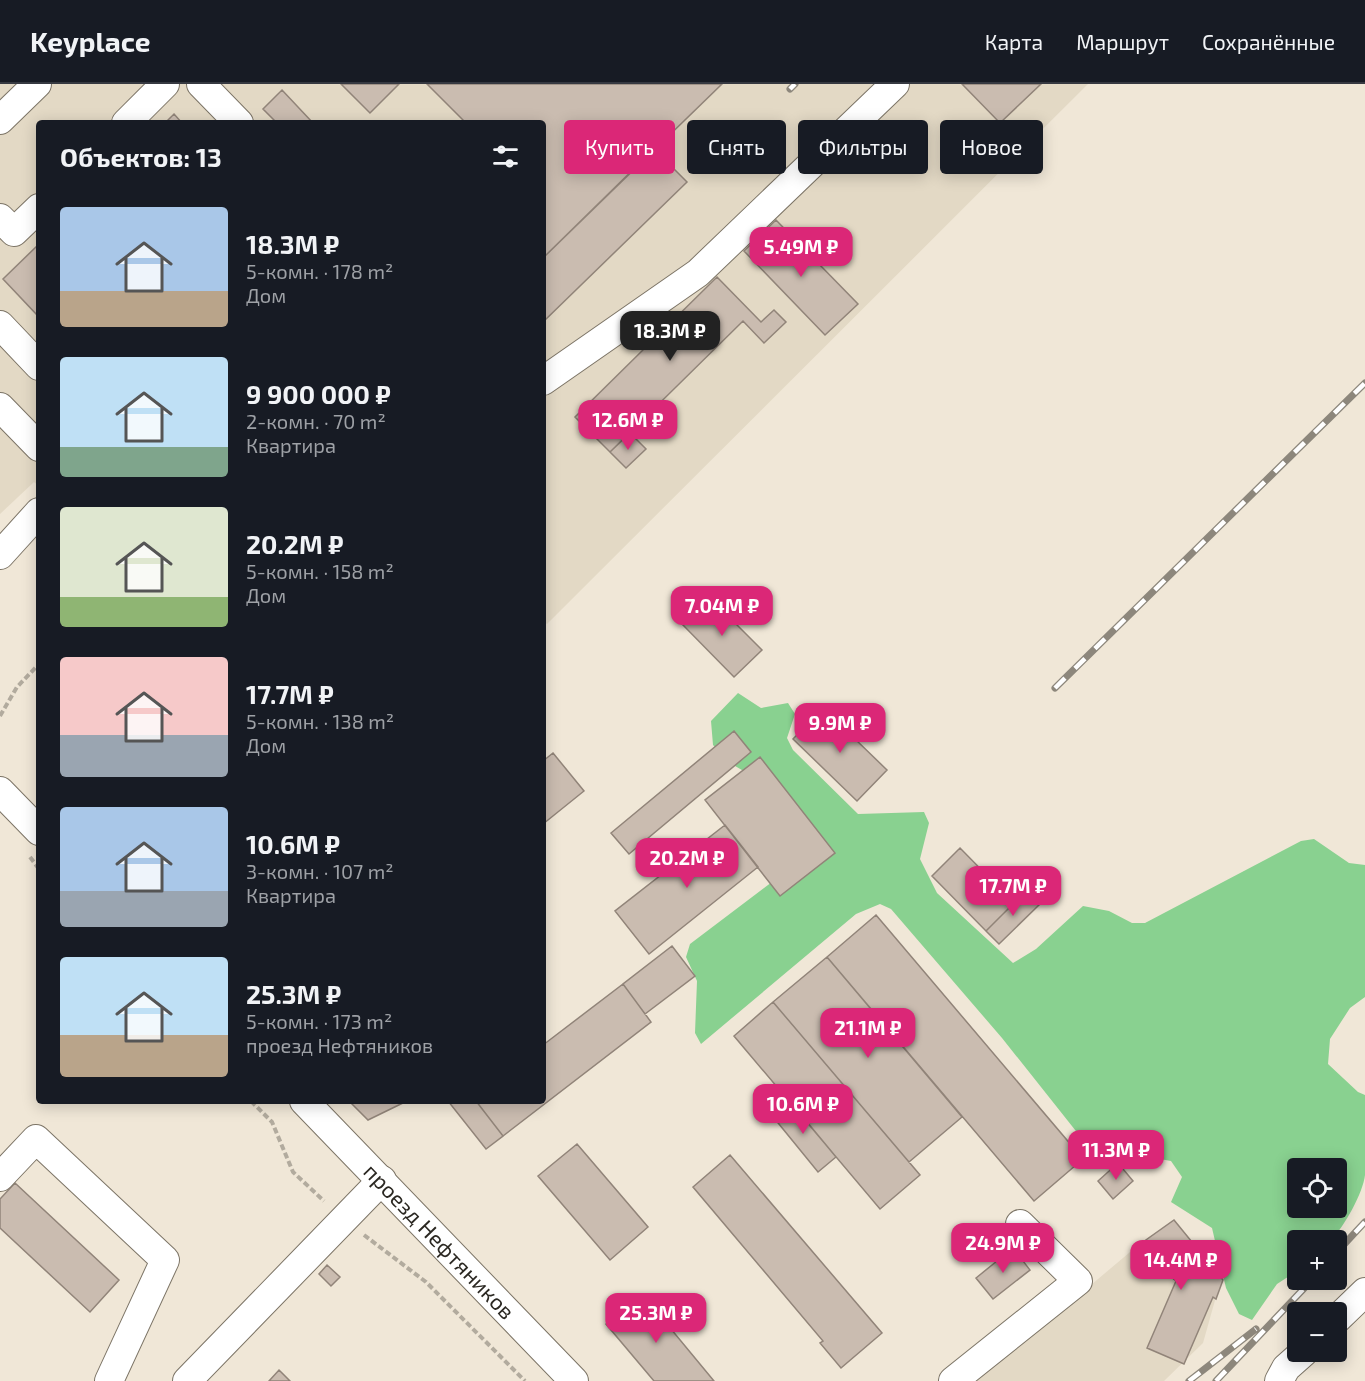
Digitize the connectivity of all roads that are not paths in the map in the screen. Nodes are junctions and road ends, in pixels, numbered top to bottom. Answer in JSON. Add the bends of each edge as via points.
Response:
{"nodes":[{"id":1,"x":38,"y":84,"type":"edge"},
{"id":2,"x":165,"y":84,"type":"edge"},
{"id":3,"x":201,"y":84,"type":"edge"},
{"id":4,"x":895,"y":84,"type":"edge"},
{"id":5,"x":0,"y":120,"type":"edge"},
{"id":6,"x":129,"y":120,"type":"edge"},
{"id":7,"x":235,"y":120,"type":"edge"},
{"id":8,"x":36,"y":211,"type":"edge"},
{"id":9,"x":0,"y":218,"type":"edge"},
{"id":10,"x":0,"y":325,"type":"edge"},
{"id":11,"x":36,"y":363,"type":"edge"},
{"id":12,"x":546,"y":379,"type":"edge"},
{"id":13,"x":0,"y":407,"type":"edge"},
{"id":14,"x":36,"y":444,"type":"edge"},
{"id":15,"x":36,"y":515,"type":"edge"},
{"id":16,"x":0,"y":555,"type":"edge"},
{"id":17,"x":0,"y":791,"type":"edge"},
{"id":18,"x":36,"y":824,"type":"edge"},
{"id":19,"x":307,"y":1104,"type":"edge"},
{"id":20,"x":0,"y":1177,"type":"edge"},
{"id":21,"x":382,"y":1180,"type":"junction"},
{"id":22,"x":1020,"y":1224,"type":"dead end"},
{"id":23,"x":1365,"y":1292,"type":"edge"},
{"id":24,"x":1347,"y":1309,"type":"edge"},
{"id":25,"x":1293,"y":1362,"type":"edge"},
{"id":26,"x":109,"y":1381,"type":"edge"},
{"id":27,"x":187,"y":1381,"type":"edge"},
{"id":28,"x":574,"y":1381,"type":"edge"},
{"id":29,"x":953,"y":1381,"type":"edge"},
{"id":30,"x":1278,"y":1381,"type":"edge"}],
"edges":[{"from":1,"to":5,"type":"street"},
{"from":2,"to":6,"type":"street"},
{"from":3,"to":7,"type":"street"},
{"from":4,"to":12,"type":"street","via":[[698,273]]},
{"from":8,"to":9,"type":"street","via":[[14,232]]},
{"from":10,"to":11,"type":"street"},
{"from":13,"to":14,"type":"street"},
{"from":15,"to":16,"type":"street"},
{"from":17,"to":18,"type":"street"},
{"from":19,"to":21,"type":"street","name":"проезд Нефтяников"},
{"from":20,"to":26,"type":"street","via":[[36,1139],[165,1260]]},
{"from":21,"to":27,"type":"street"},
{"from":21,"to":28,"type":"street","name":"проезд Нефтяников"},
{"from":22,"to":29,"type":"street","via":[[1078,1281]]},
{"from":23,"to":24,"type":"street"},
{"from":25,"to":30,"type":"street"}]}
